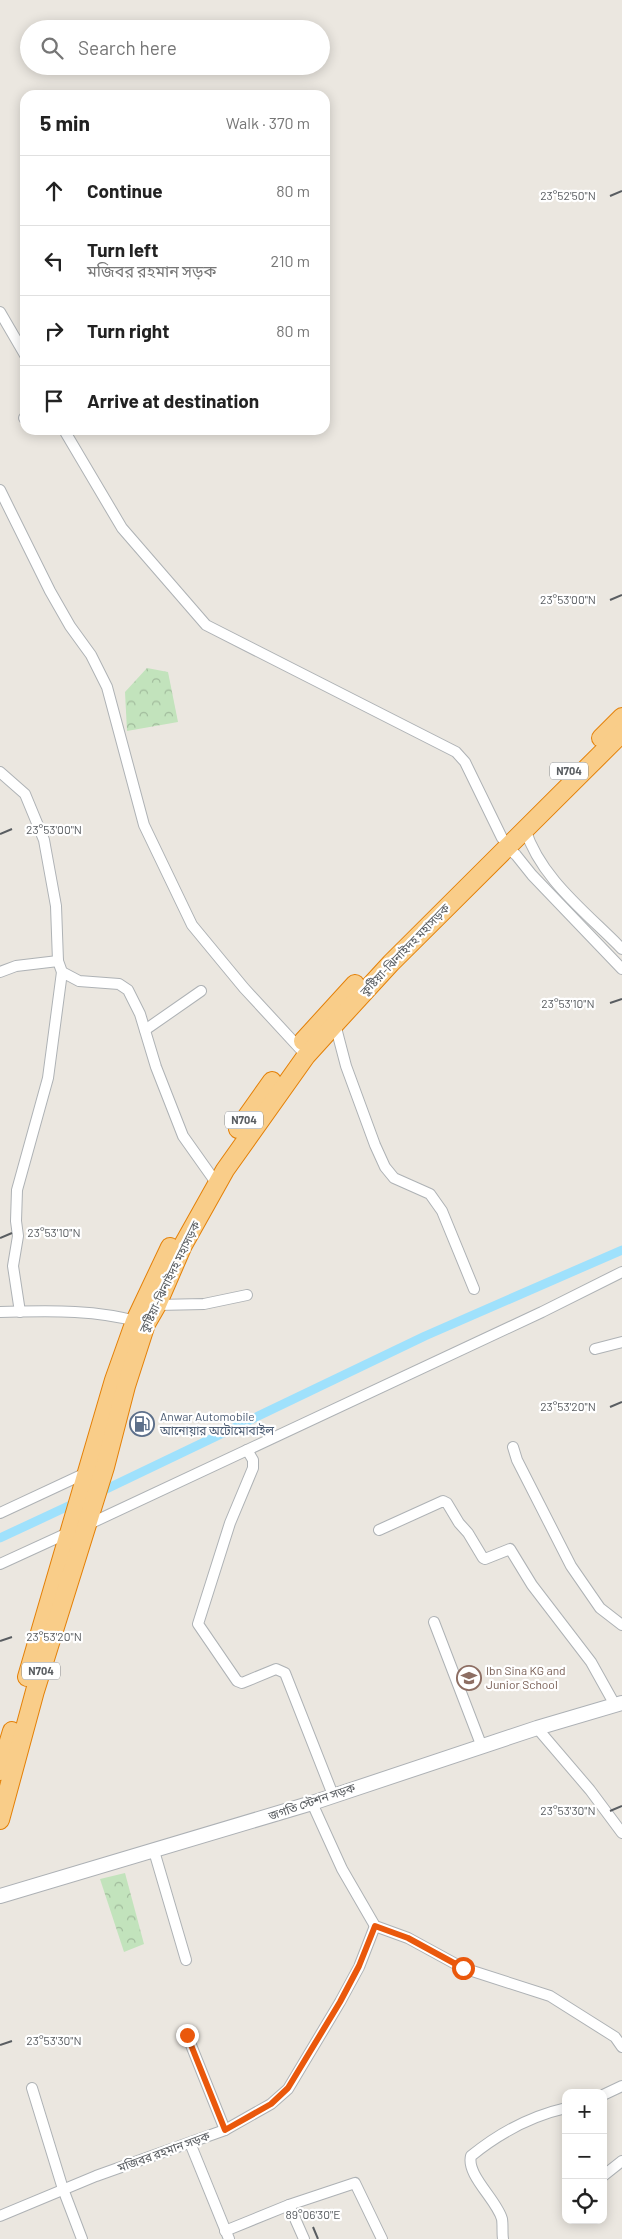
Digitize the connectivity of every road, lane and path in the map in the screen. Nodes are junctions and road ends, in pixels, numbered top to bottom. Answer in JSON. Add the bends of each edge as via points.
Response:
{"nodes":[{"id":1,"x":0,"y":312,"type":"edge"},
{"id":2,"x":20,"y":347,"type":"edge"},
{"id":3,"x":67,"y":435,"type":"edge"},
{"id":4,"x":0,"y":490,"type":"edge"},
{"id":5,"x":622,"y":717,"type":"edge"},
{"id":6,"x":622,"y":732,"type":"edge"},
{"id":7,"x":0,"y":772,"type":"edge"},
{"id":8,"x":512,"y":835,"type":"junction"},
{"id":9,"x":622,"y":949,"type":"edge"},
{"id":10,"x":58,"y":961,"type":"junction"},
{"id":11,"x":622,"y":969,"type":"edge"},
{"id":12,"x":0,"y":972,"type":"edge"},
{"id":13,"x":62,"y":972,"type":"junction"},
{"id":14,"x":201,"y":991,"type":"dead end"},
{"id":15,"x":334,"y":1024,"type":"junction"},
{"id":16,"x":145,"y":1030,"type":"junction"},
{"id":17,"x":302,"y":1051,"type":"junction"},
{"id":18,"x":213,"y":1178,"type":"junction"},
{"id":19,"x":622,"y":1272,"type":"edge"},
{"id":20,"x":474,"y":1289,"type":"dead end"},
{"id":21,"x":247,"y":1295,"type":"dead end"},
{"id":22,"x":157,"y":1305,"type":"junction"},
{"id":23,"x":0,"y":1312,"type":"edge"},
{"id":24,"x":20,"y":1312,"type":"junction"},
{"id":25,"x":141,"y":1322,"type":"junction"},
{"id":26,"x":622,"y":1342,"type":"edge"},
{"id":27,"x":595,"y":1349,"type":"dead end"},
{"id":28,"x":512,"y":1447,"type":"dead end"},
{"id":29,"x":247,"y":1450,"type":"junction"},
{"id":30,"x":93,"y":1471,"type":"junction"},
{"id":31,"x":0,"y":1513,"type":"edge"},
{"id":32,"x":76,"y":1526,"type":"junction"},
{"id":33,"x":379,"y":1530,"type":"dead end"},
{"id":34,"x":0,"y":1564,"type":"edge"},
{"id":35,"x":434,"y":1622,"type":"dead end"},
{"id":36,"x":622,"y":1625,"type":"edge"},
{"id":37,"x":31,"y":1682,"type":"junction"},
{"id":38,"x":618,"y":1704,"type":"edge"},
{"id":39,"x":536,"y":1728,"type":"junction"},
{"id":40,"x":482,"y":1747,"type":"junction"},
{"id":41,"x":0,"y":1771,"type":"edge"},
{"id":42,"x":333,"y":1794,"type":"junction"},
{"id":43,"x":312,"y":1803,"type":"junction"},
{"id":44,"x":0,"y":1820,"type":"edge"},
{"id":45,"x":622,"y":1833,"type":"edge"},
{"id":46,"x":154,"y":1851,"type":"junction"},
{"id":47,"x":0,"y":1896,"type":"edge"},
{"id":48,"x":375,"y":1926,"type":"junction"},
{"id":49,"x":186,"y":1960,"type":"dead end"},
{"id":50,"x":187,"y":2035,"type":"dead end"},
{"id":51,"x":622,"y":2047,"type":"edge"},
{"id":52,"x":622,"y":2086,"type":"edge"},
{"id":53,"x":32,"y":2088,"type":"dead end"},
{"id":54,"x":607,"y":2093,"type":"edge"},
{"id":55,"x":562,"y":2109,"type":"edge"},
{"id":56,"x":225,"y":2130,"type":"junction"},
{"id":57,"x":190,"y":2143,"type":"junction"},
{"id":58,"x":622,"y":2161,"type":"edge"},
{"id":59,"x":607,"y":2173,"type":"edge"},
{"id":60,"x":63,"y":2190,"type":"junction"},
{"id":61,"x":289,"y":2205,"type":"junction"},
{"id":62,"x":0,"y":2216,"type":"edge"},
{"id":63,"x":227,"y":2235,"type":"edge"},
{"id":64,"x":82,"y":2239,"type":"edge"},
{"id":65,"x":304,"y":2239,"type":"edge"},
{"id":66,"x":382,"y":2239,"type":"edge"},
{"id":67,"x":503,"y":2239,"type":"edge"}],
"edges":[{"from":1,"to":2,"type":"street"},
{"from":3,"to":8,"type":"street","via":[[122,528],[206,625],[456,752]]},
{"from":4,"to":17,"type":"street","via":[[50,591],[107,687],[144,825],[187,916],[244,988]]},
{"from":5,"to":8,"type":"highway","number":"N704"},
{"from":6,"to":8,"type":"highway","number":"N704"},
{"from":7,"to":10,"type":"street","via":[[25,794],[44,840],[56,906]]},
{"from":8,"to":9,"type":"street","via":[[531,846],[549,876]]},
{"from":8,"to":11,"type":"street","via":[[516,854],[532,875]]},
{"from":8,"to":15,"type":"highway","name":"কুষ্টিয়া-ঝিনাইদহ মহাসড়ক","number":"N704"},
{"from":8,"to":17,"type":"highway","name":"কুষ্টিয়া-ঝিনাইদহ মহাসড়ক","number":"N704","via":[[381,957]]},
{"from":10,"to":12,"type":"street","via":[[16,966]]},
{"from":10,"to":13,"type":"street"},
{"from":13,"to":16,"type":"street","via":[[80,981],[118,984],[128,990],[134,997]]},
{"from":13,"to":24,"type":"street","via":[[48,1078],[17,1190],[18,1236],[13,1266]]},
{"from":14,"to":16,"type":"street"},
{"from":15,"to":17,"type":"highway","name":"কুষ্টিয়া-ঝিনাইদহ মহাসড়ক","number":"N704"},
{"from":15,"to":20,"type":"street","via":[[346,1066],[385,1167],[394,1178],[430,1194],[442,1211]]},
{"from":16,"to":18,"type":"street","via":[[183,1136]]},
{"from":17,"to":18,"type":"highway","name":"কুষ্টিয়া-ঝিনাইদহ মহাসড়ক","number":"N704"},
{"from":18,"to":22,"type":"highway","name":"কুষ্টিয়া-ঝিনাইদহ মহাসড়ক","number":"N704"},
{"from":18,"to":25,"type":"highway","name":"কুষ্টিয়া-ঝিনাইদহ মহাসড়ক","number":"N704","via":[[174,1239]]},
{"from":19,"to":29,"type":"street"},
{"from":21,"to":22,"type":"street","via":[[204,1304]]},
{"from":22,"to":25,"type":"highway","name":"কুষ্টিয়া-ঝিনাইদহ মহাসড়ক","number":"N704"},
{"from":23,"to":24,"type":"street"},
{"from":24,"to":25,"type":"street","via":[[110,1314]]},
{"from":25,"to":30,"type":"highway","name":"কুষ্টিয়া-ঝিনাইদহ মহাসড়ক","number":"N704","via":[[126,1386]]},
{"from":26,"to":27,"type":"street"},
{"from":28,"to":36,"type":"street","via":[[571,1566],[600,1608]]},
{"from":29,"to":32,"type":"street"},
{"from":29,"to":42,"type":"street","via":[[253,1460],[253,1468],[230,1523],[198,1624],[237,1681],[276,1669],[285,1673]]},
{"from":30,"to":31,"type":"street"},
{"from":30,"to":32,"type":"highway","name":"কুষ্টিয়া-ঝিনাইদহ মহাসড়ক","number":"N704"},
{"from":32,"to":34,"type":"street"},
{"from":32,"to":37,"type":"highway","name":"কুষ্টিয়া-ঝিনাইদহ মহাসড়ক","number":"N704"},
{"from":33,"to":38,"type":"street","via":[[443,1501],[483,1558],[510,1548],[532,1585],[591,1662]]},
{"from":35,"to":40,"type":"street"},
{"from":37,"to":41,"type":"highway","name":"কুষ্টিয়া-ঝিনাইদহ মহাসড়ক","number":"N704"},
{"from":37,"to":44,"type":"highway","name":"কুষ্টিয়া-ঝিনাইদহ মহাসড়ক","number":"N704"},
{"from":38,"to":39,"type":"street","name":"জগতি স্টেশন সড়ক"},
{"from":39,"to":40,"type":"street","name":"জগতি স্টেশন সড়ক"},
{"from":39,"to":45,"type":"street"},
{"from":40,"to":42,"type":"street","name":"জগতি স্টেশন সড়ক"},
{"from":42,"to":43,"type":"street","name":"জগতি স্টেশন সড়ক"},
{"from":43,"to":46,"type":"street","name":"জগতি স্টেশন সড়ক"},
{"from":43,"to":48,"type":"street","via":[[342,1869]]},
{"from":46,"to":47,"type":"street","name":"জগতি স্টেশন সড়ক"},
{"from":46,"to":49,"type":"street"},
{"from":48,"to":51,"type":"street","via":[[408,1938],[463,1968],[550,1996],[615,2037]]},
{"from":48,"to":56,"type":"street","name":"মজিবর রহমান সড়ক","via":[[340,2002],[288,2088],[271,2104]]},
{"from":50,"to":56,"type":"street"},
{"from":52,"to":54,"type":"street"},
{"from":53,"to":60,"type":"street"},
{"from":55,"to":67,"type":"street","via":[[519,2125],[471,2156],[480,2184],[502,2220]]},
{"from":56,"to":57,"type":"street","name":"মজিবর রহমান সড়ক"},
{"from":57,"to":60,"type":"street","name":"মজিবর রহমান সড়ক"},
{"from":57,"to":63,"type":"street"},
{"from":58,"to":59,"type":"street"},
{"from":60,"to":62,"type":"street","name":"মজিবর রহমান সড়ক"},
{"from":60,"to":64,"type":"street"},
{"from":61,"to":63,"type":"street"},
{"from":61,"to":65,"type":"street"},
{"from":61,"to":66,"type":"street","via":[[355,2183]]}]}
